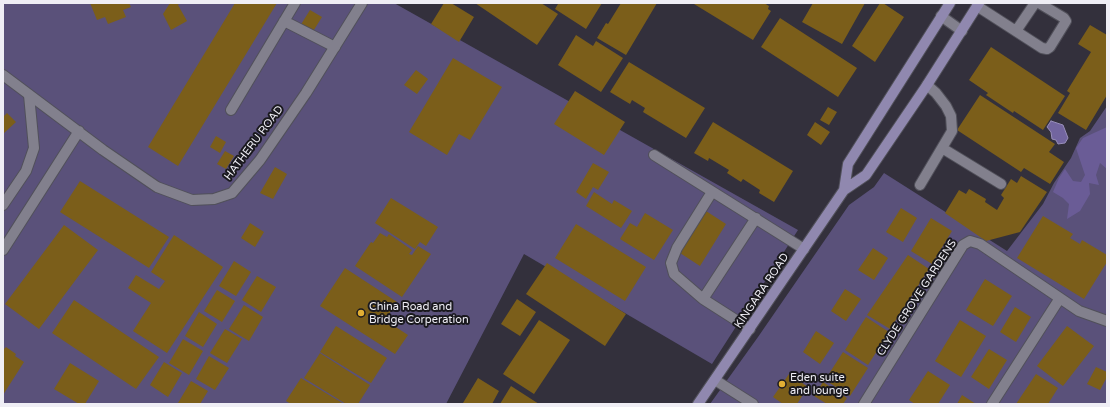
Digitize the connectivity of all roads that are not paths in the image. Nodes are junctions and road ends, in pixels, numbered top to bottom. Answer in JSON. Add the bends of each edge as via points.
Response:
{"nodes":[{"id":1,"x":296,"y":3,"type":"edge"},
{"id":2,"x":362,"y":3,"type":"edge"},
{"id":3,"x":950,"y":3,"type":"edge"},
{"id":4,"x":1034,"y":3,"type":"edge"},
{"id":5,"x":1040,"y":3,"type":"edge"},
{"id":6,"x":978,"y":5,"type":"edge"},
{"id":7,"x":941,"y":16,"type":"junction"},
{"id":8,"x":284,"y":21,"type":"junction"},
{"id":9,"x":962,"y":31,"type":"junction"},
{"id":10,"x":1016,"y":31,"type":"junction"},
{"id":11,"x":335,"y":47,"type":"junction"},
{"id":12,"x":3,"y":75,"type":"edge"},
{"id":13,"x":927,"y":85,"type":"junction"},
{"id":14,"x":30,"y":95,"type":"junction"},
{"id":15,"x":231,"y":110,"type":"dead end"},
{"id":16,"x":79,"y":131,"type":"junction"},
{"id":17,"x":942,"y":148,"type":"junction"},
{"id":18,"x":654,"y":155,"type":"dead end"},
{"id":19,"x":1001,"y":184,"type":"dead end"},
{"id":20,"x":920,"y":186,"type":"dead end"},
{"id":21,"x":844,"y":190,"type":"junction"},
{"id":22,"x":712,"y":192,"type":"junction"},
{"id":23,"x":3,"y":205,"type":"edge"},
{"id":24,"x":756,"y":218,"type":"junction"},
{"id":25,"x":804,"y":249,"type":"junction"},
{"id":26,"x":3,"y":250,"type":"edge"},
{"id":27,"x":1060,"y":298,"type":"junction"},
{"id":28,"x":703,"y":299,"type":"junction"},
{"id":29,"x":1107,"y":320,"type":"edge"},
{"id":30,"x":750,"y":329,"type":"junction"},
{"id":31,"x":715,"y":380,"type":"junction"},
{"id":32,"x":698,"y":404,"type":"edge"},
{"id":33,"x":752,"y":404,"type":"edge"},
{"id":34,"x":864,"y":404,"type":"edge"},
{"id":35,"x":992,"y":404,"type":"edge"}],
"edges":[{"from":1,"to":8,"type":"street"},
{"from":2,"to":11,"type":"street","name":"HATHERU ROAD"},
{"from":3,"to":7,"type":"main road","name":"KINGARA ROAD"},
{"from":4,"to":10,"type":"street"},
{"from":5,"to":10,"type":"street","via":[[1066,21],[1050,47],[1042,48]]},
{"from":6,"to":9,"type":"main road","name":"KINGARA ROAD"},
{"from":6,"to":10,"type":"street"},
{"from":7,"to":9,"type":"street"},
{"from":7,"to":21,"type":"main road","name":"KINGARA ROAD","via":[[848,164]]},
{"from":8,"to":11,"type":"street"},
{"from":8,"to":15,"type":"street"},
{"from":9,"to":13,"type":"main road","name":"KINGARA ROAD"},
{"from":11,"to":16,"type":"street","name":"HATHERU ROAD","via":[[260,160],[232,193],[214,199],[192,200],[157,187]]},
{"from":12,"to":14,"type":"street","name":"HATHERU ROAD"},
{"from":13,"to":17,"type":"street","via":[[940,97],[951,116],[952,131]]},
{"from":13,"to":21,"type":"main road","name":"KINGARA ROAD","via":[[866,175]]},
{"from":14,"to":16,"type":"street","name":"HATHERU ROAD"},
{"from":14,"to":23,"type":"street","via":[[34,148],[26,171]]},
{"from":16,"to":26,"type":"street"},
{"from":17,"to":19,"type":"street"},
{"from":17,"to":20,"type":"street"},
{"from":18,"to":22,"type":"street"},
{"from":21,"to":25,"type":"main road","name":"KINGARA ROAD"},
{"from":22,"to":24,"type":"street"},
{"from":22,"to":28,"type":"street","via":[[677,248],[671,263],[674,274]]},
{"from":24,"to":25,"type":"street"},
{"from":24,"to":28,"type":"street"},
{"from":25,"to":30,"type":"main road","name":"KINGARA ROAD"},
{"from":27,"to":29,"type":"street","name":"CLYDE GROVE GARDENS","via":[[1079,311]]},
{"from":27,"to":34,"type":"street","name":"CLYDE GROVE GARDENS","via":[[980,244],[970,241],[963,245]]},
{"from":27,"to":35,"type":"street"},
{"from":28,"to":30,"type":"street"},
{"from":30,"to":31,"type":"main road","name":"KINGARA ROAD"},
{"from":31,"to":32,"type":"main road","name":"KINGARA ROAD"},
{"from":31,"to":33,"type":"street"}]}
